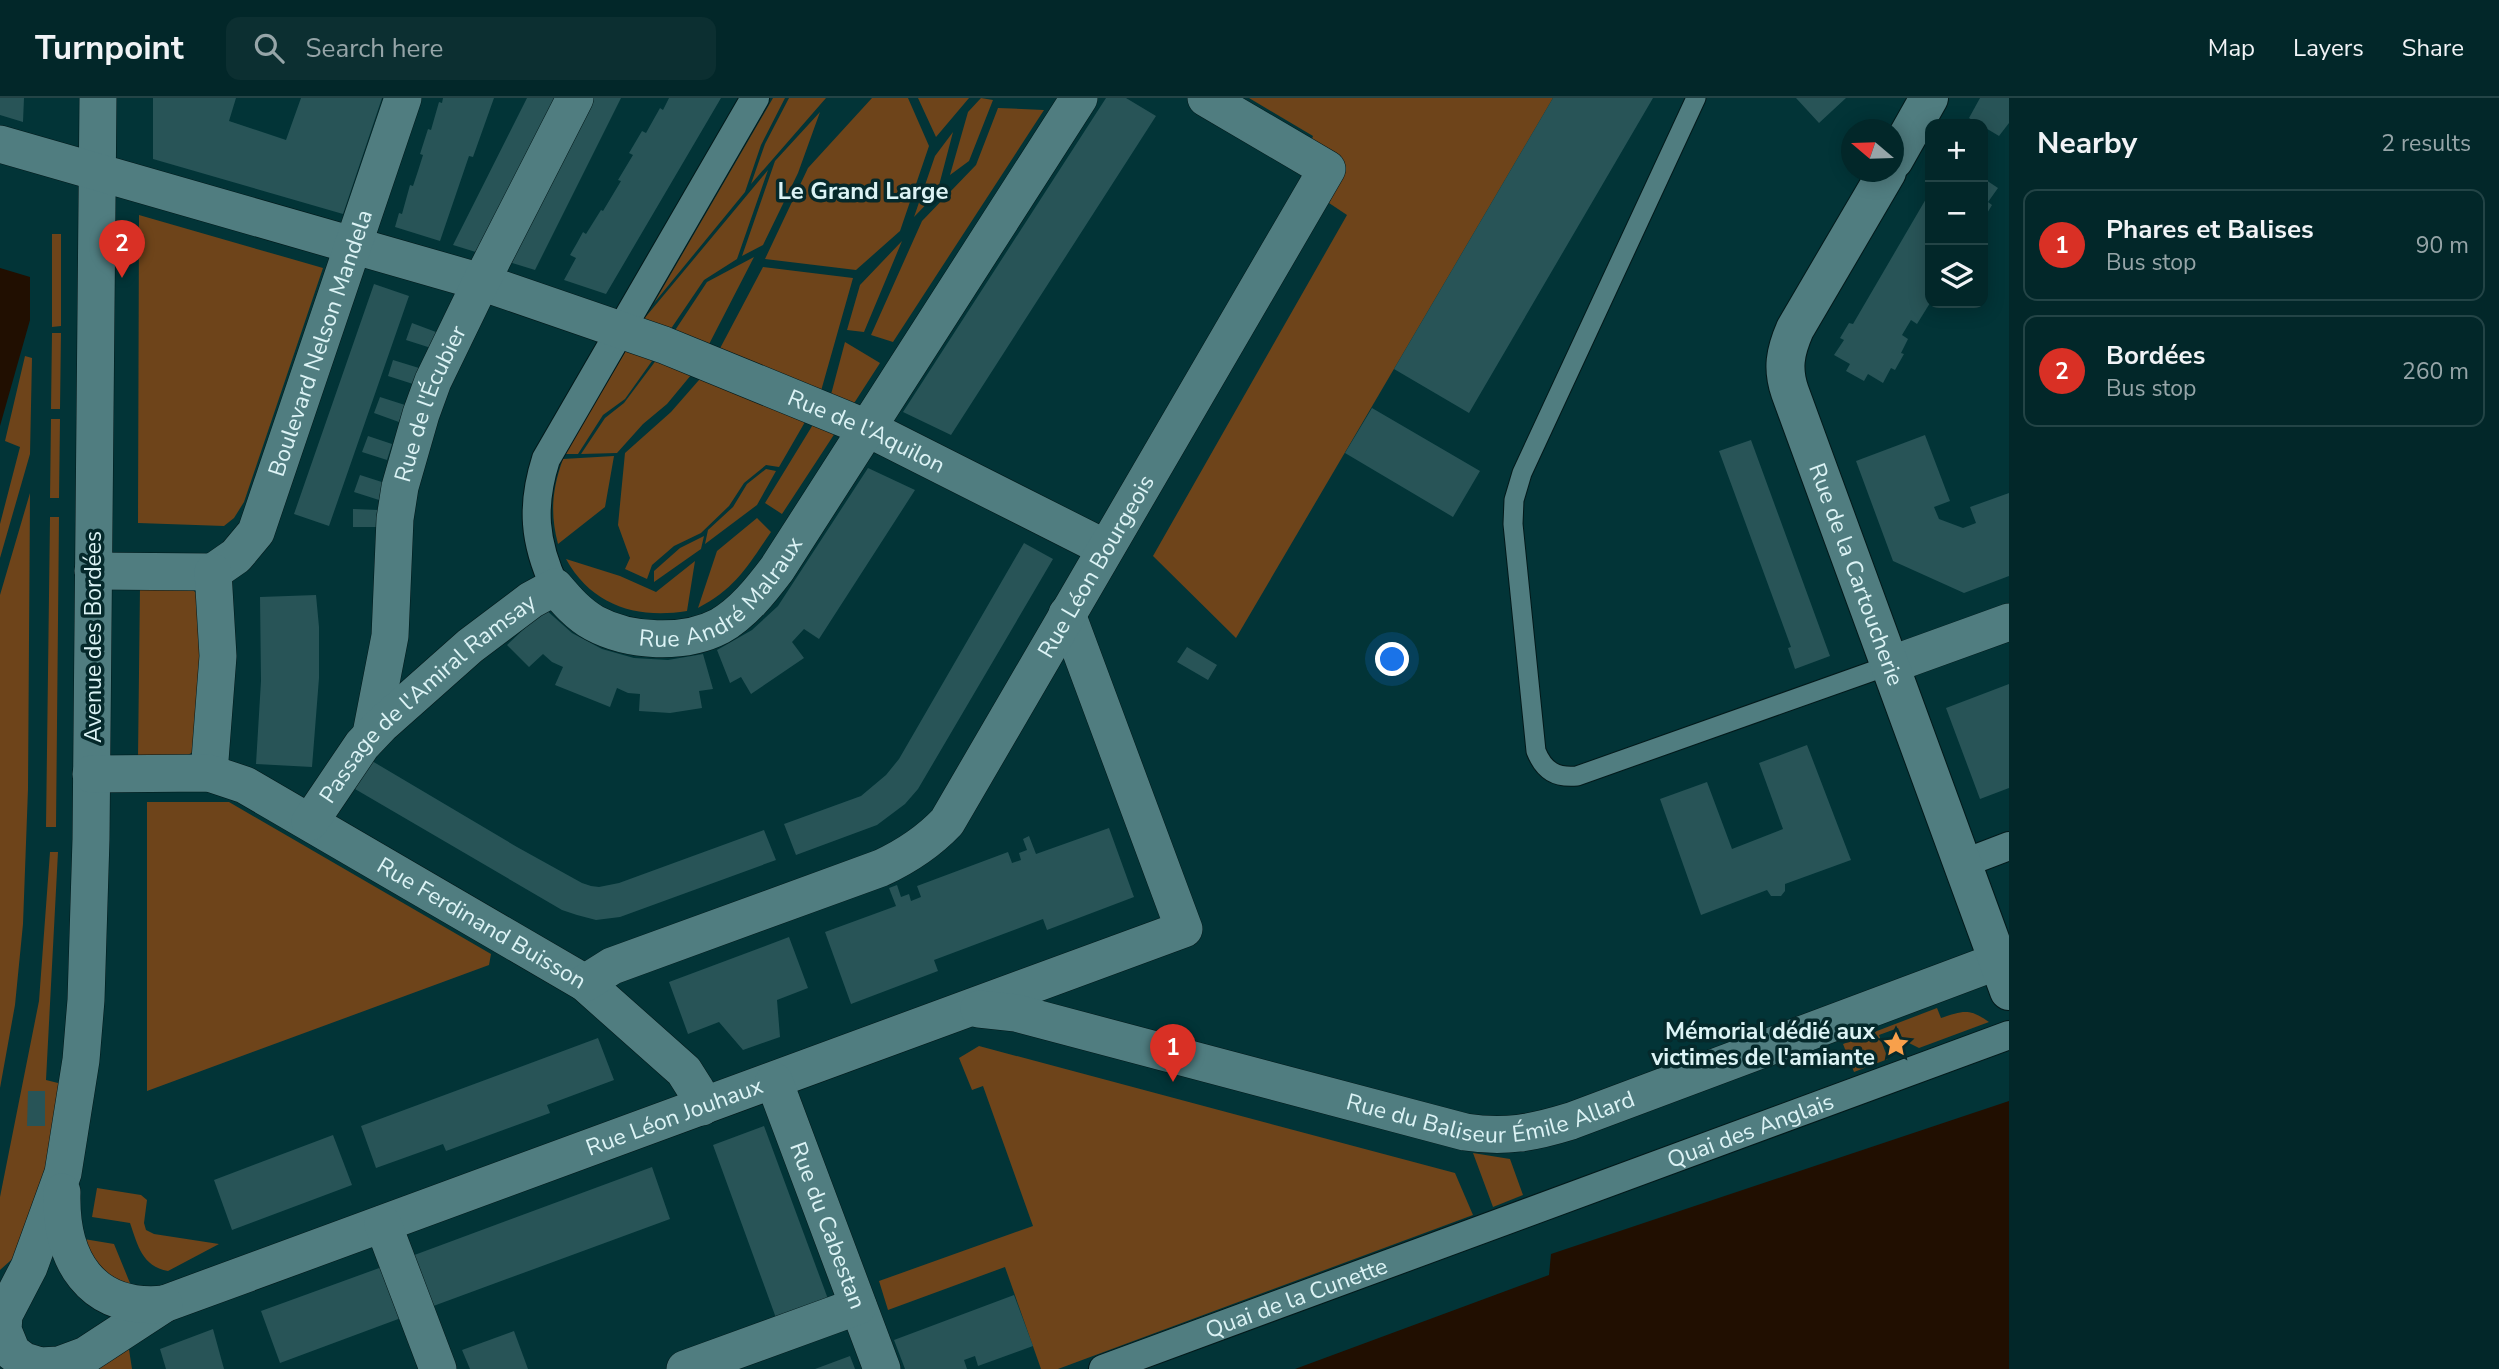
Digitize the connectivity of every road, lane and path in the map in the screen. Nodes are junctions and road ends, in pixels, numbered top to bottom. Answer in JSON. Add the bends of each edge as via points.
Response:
{"nodes":[{"id":1,"x":98,"y":98,"type":"edge"},
{"id":2,"x":403,"y":98,"type":"edge"},
{"id":3,"x":575,"y":98,"type":"edge"},
{"id":4,"x":755,"y":98,"type":"edge"},
{"id":5,"x":1079,"y":98,"type":"edge"},
{"id":6,"x":1206,"y":98,"type":"edge"},
{"id":7,"x":1696,"y":98,"type":"edge"},
{"id":8,"x":1929,"y":98,"type":"edge"},
{"id":9,"x":1904,"y":142,"type":"edge"},
{"id":10,"x":0,"y":144,"type":"edge"},
{"id":11,"x":97,"y":172,"type":"junction"},
{"id":12,"x":1881,"y":182,"type":"edge"},
{"id":13,"x":352,"y":244,"type":"junction"},
{"id":14,"x":481,"y":282,"type":"junction"},
{"id":15,"x":620,"y":329,"type":"junction"},
{"id":16,"x":867,"y":428,"type":"junction"},
{"id":17,"x":1105,"y":548,"type":"junction"},
{"id":18,"x":93,"y":572,"type":"junction"},
{"id":19,"x":213,"y":572,"type":"junction"},
{"id":20,"x":555,"y":587,"type":"junction"},
{"id":21,"x":1067,"y":614,"type":"junction"},
{"id":22,"x":2009,"y":622,"type":"edge"},
{"id":23,"x":1890,"y":665,"type":"junction"},
{"id":24,"x":371,"y":734,"type":"junction"},
{"id":25,"x":209,"y":772,"type":"junction"},
{"id":26,"x":91,"y":774,"type":"junction"},
{"id":27,"x":310,"y":822,"type":"junction"},
{"id":28,"x":2009,"y":846,"type":"edge"},
{"id":29,"x":1962,"y":864,"type":"junction"},
{"id":30,"x":804,"y":896,"type":"joint"},
{"id":31,"x":2003,"y":976,"type":"edge"},
{"id":32,"x":585,"y":983,"type":"junction"},
{"id":33,"x":970,"y":1009,"type":"junction"},
{"id":34,"x":2009,"y":1035,"type":"edge"},
{"id":35,"x":774,"y":1081,"type":"junction"},
{"id":36,"x":702,"y":1107,"type":"junction"},
{"id":37,"x":62,"y":1173,"type":"junction"},
{"id":38,"x":383,"y":1224,"type":"junction"},
{"id":39,"x":1489,"y":1226,"type":"joint"},
{"id":40,"x":164,"y":1304,"type":"junction"},
{"id":41,"x":858,"y":1306,"type":"junction"},
{"id":42,"x":438,"y":1369,"type":"edge"},
{"id":43,"x":685,"y":1369,"type":"edge"},
{"id":44,"x":882,"y":1369,"type":"edge"},
{"id":45,"x":1102,"y":1369,"type":"edge"}],
"edges":[{"from":1,"to":11,"type":"street","name":"Avenue des Bordées"},
{"from":2,"to":13,"type":"street","name":"Boulevard Nelson Mandela"},
{"from":3,"to":14,"type":"street","name":"Rue de l'Écubier"},
{"from":4,"to":15,"type":"street","name":"Rue André Malraux"},
{"from":5,"to":16,"type":"street","name":"Rue André Malraux"},
{"from":6,"to":17,"type":"street","name":"Rue Léon Bourgeois","via":[[1327,169]]},
{"from":7,"to":23,"type":"lane","via":[[1522,473],[1514,500],[1536,751],[1550,773],[1577,776]]},
{"from":8,"to":9,"type":"street"},
{"from":10,"to":11,"type":"street","name":"Rue de l'Aquilon"},
{"from":11,"to":13,"type":"street","name":"Rue de l'Aquilon"},
{"from":11,"to":18,"type":"street","name":"Avenue des Bordées"},
{"from":12,"to":23,"type":"street","name":"Rue de la Cartoucherie","via":[[1795,330],[1784,361],[1790,393]]},
{"from":13,"to":14,"type":"street","name":"Rue de l'Aquilon"},
{"from":13,"to":19,"type":"street","name":"Boulevard Nelson Mandela","via":[[256,533],[236,556]]},
{"from":14,"to":15,"type":"street","name":"Rue de l'Aquilon"},
{"from":14,"to":24,"type":"street","name":"Rue de l'Écubier","via":[[427,396],[403,473],[395,519],[390,636]]},
{"from":15,"to":16,"type":"street","name":"Rue de l'Aquilon"},
{"from":15,"to":20,"type":"street","name":"Rue André Malraux","via":[[555,440],[539,480],[537,536]]},
{"from":16,"to":17,"type":"street","name":"Rue de l'Aquilon"},
{"from":16,"to":20,"type":"street","name":"Rue André Malraux","via":[[777,569],[748,603],[719,626],[673,638],[634,636],[594,623]]},
{"from":17,"to":21,"type":"street","name":"Rue Léon Bourgeois"},
{"from":18,"to":19,"type":"street"},
{"from":18,"to":26,"type":"street","name":"Avenue des Bordées"},
{"from":19,"to":25,"type":"street","via":[[218,656]]},
{"from":20,"to":24,"type":"street","name":"Passage de l'Amiral Ramsay","via":[[480,638]]},
{"from":21,"to":30,"type":"street","name":"Rue Léon Bourgeois","via":[[947,822],[900,859]]},
{"from":21,"to":33,"type":"street","name":"Rue Léon Jouhaux","via":[[1184,929]]},
{"from":22,"to":23,"type":"street"},
{"from":23,"to":29,"type":"street","name":"Rue de la Cartoucherie"},
{"from":24,"to":27,"type":"street","name":"Passage de l'Amiral Ramsay"},
{"from":25,"to":26,"type":"street"},
{"from":25,"to":27,"type":"street","name":"Rue Ferdinand Buisson","via":[[245,785]]},
{"from":26,"to":37,"type":"street","name":"Avenue des Bordées","via":[[86,1000]]},
{"from":27,"to":32,"type":"street","name":"Rue Ferdinand Buisson"},
{"from":28,"to":29,"type":"street"},
{"from":29,"to":31,"type":"street","name":"Rue de la Cartoucherie"},
{"from":30,"to":32,"type":"street","name":"Rue Ferdinand Buisson","via":[[612,966]]},
{"from":31,"to":33,"type":"street","name":"Rue du Baliseur Émile Allard","via":[[1571,1121],[1506,1136],[1465,1132],[1016,1013]]},
{"from":32,"to":36,"type":"street","via":[[684,1071]]},
{"from":33,"to":35,"type":"street","name":"Rue Léon Jouhaux"},
{"from":34,"to":39,"type":"street","name":"Quai des Anglais"},
{"from":35,"to":36,"type":"street","name":"Rue Léon Jouhaux"},
{"from":35,"to":41,"type":"street","name":"Rue du Cabestan"},
{"from":36,"to":38,"type":"street","name":"Rue Léon Jouhaux"},
{"from":37,"to":40,"type":"street","name":"Rue Léon Jouhaux","via":[[64,1234],[80,1272],[117,1298]]},
{"from":37,"to":40,"type":"street","name":"Rue Léon Jouhaux","via":[[36,1250],[4,1315],[3,1329],[12,1352],[40,1366],[67,1363]]},
{"from":38,"to":40,"type":"street","name":"Rue Léon Jouhaux"},
{"from":38,"to":42,"type":"street"},
{"from":39,"to":45,"type":"street","name":"Quai de la Cunette"},
{"from":41,"to":43,"type":"street"},
{"from":41,"to":44,"type":"street","name":"Rue du Cabestan"}]}
